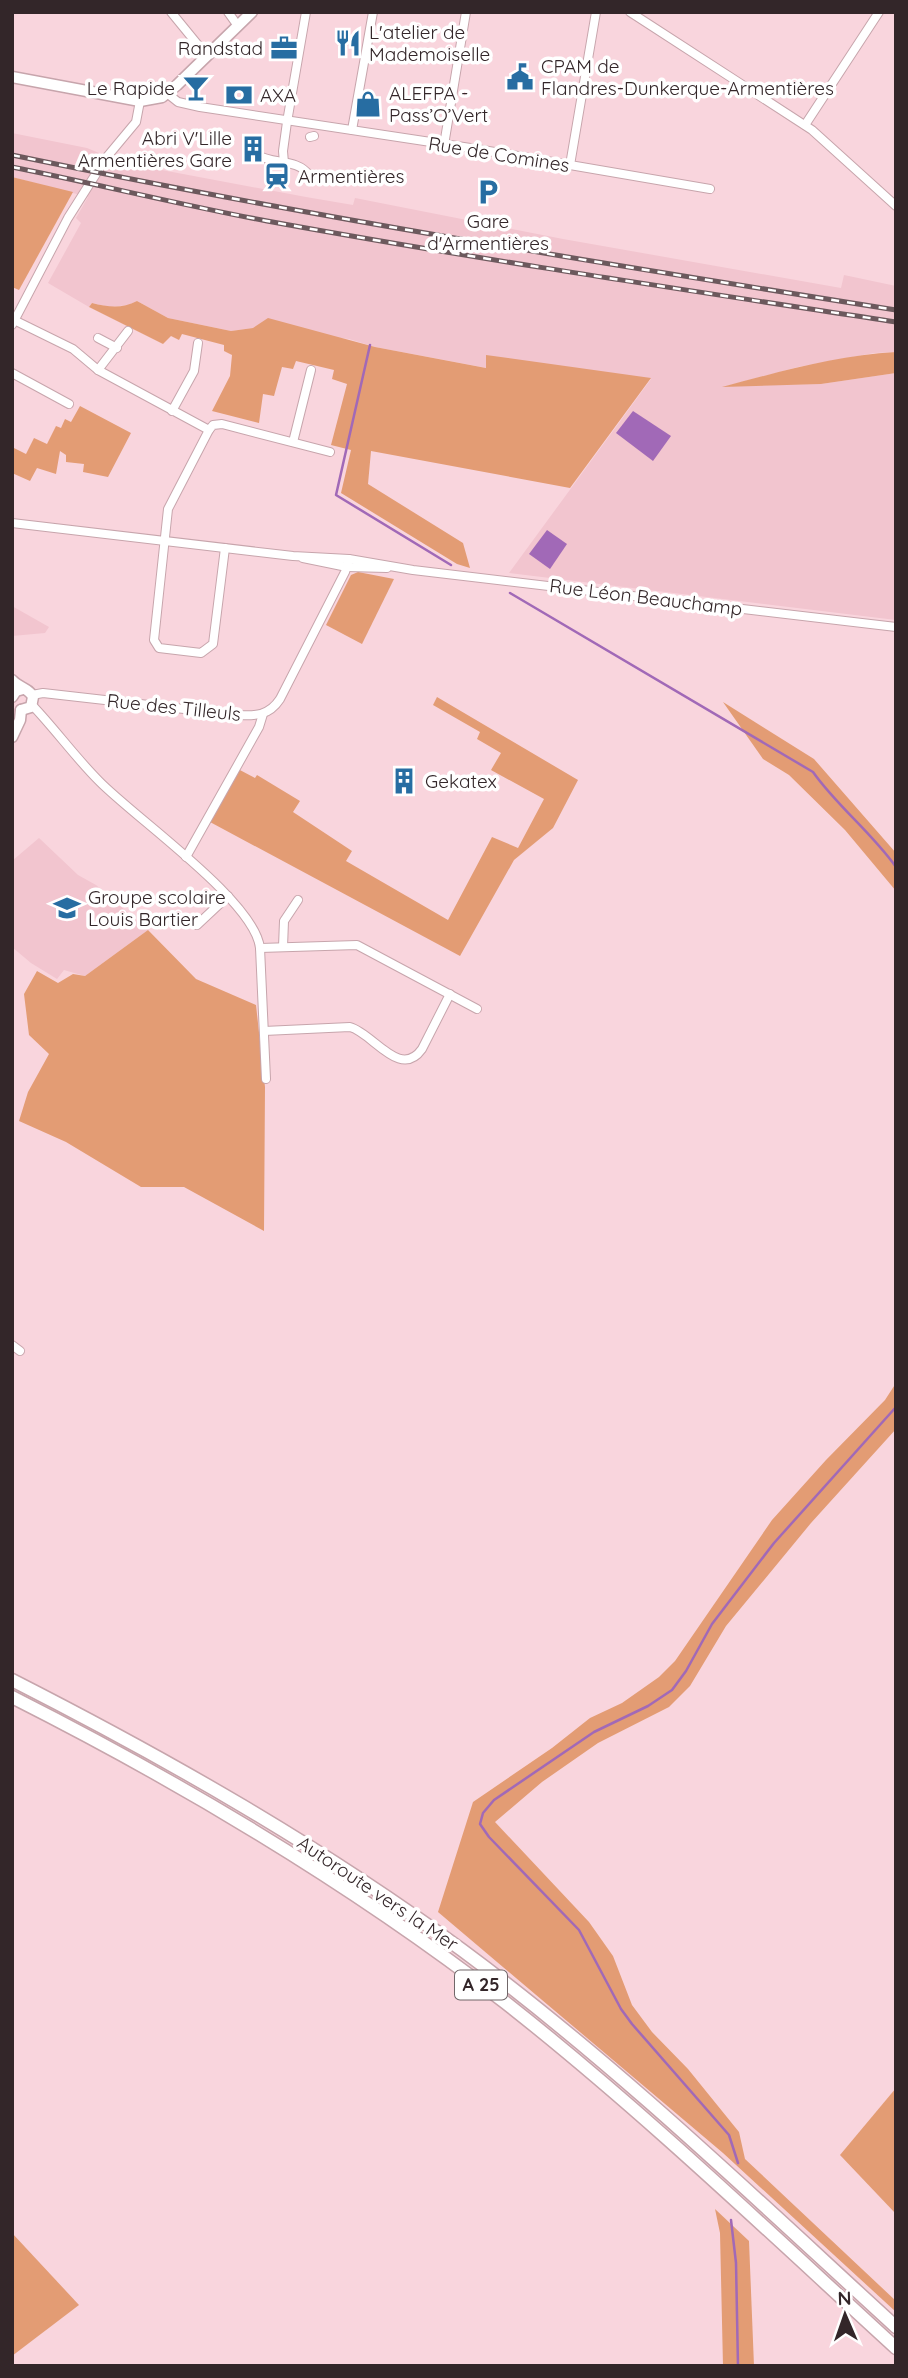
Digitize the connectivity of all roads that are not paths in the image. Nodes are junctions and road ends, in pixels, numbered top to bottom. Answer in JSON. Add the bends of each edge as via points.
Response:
{"nodes":[{"id":1,"x":171,"y":12,"type":"edge"},
{"id":2,"x":228,"y":12,"type":"edge"},
{"id":3,"x":252,"y":12,"type":"edge"},
{"id":4,"x":306,"y":12,"type":"edge"},
{"id":5,"x":466,"y":12,"type":"edge"},
{"id":6,"x":596,"y":12,"type":"edge"},
{"id":7,"x":630,"y":12,"type":"edge"},
{"id":8,"x":879,"y":12,"type":"edge"},
{"id":9,"x":372,"y":16,"type":"edge"},
{"id":10,"x":238,"y":26,"type":"junction"},
{"id":11,"x":207,"y":56,"type":"junction"},
{"id":12,"x":12,"y":79,"type":"edge"},
{"id":13,"x":167,"y":94,"type":"junction"},
{"id":14,"x":139,"y":101,"type":"junction"},
{"id":15,"x":287,"y":122,"type":"junction"},
{"id":16,"x":805,"y":125,"type":"junction"},
{"id":17,"x":352,"y":130,"type":"junction"},
{"id":18,"x":444,"y":145,"type":"junction"},
{"id":19,"x":256,"y":154,"type":"dead end"},
{"id":20,"x":284,"y":163,"type":"junction"},
{"id":21,"x":570,"y":164,"type":"junction"},
{"id":22,"x":309,"y":175,"type":"dead end"},
{"id":23,"x":710,"y":190,"type":"dead end"},
{"id":24,"x":896,"y":206,"type":"edge"},
{"id":25,"x":13,"y":322,"type":"edge"},
{"id":26,"x":128,"y":331,"type":"dead end"},
{"id":27,"x":98,"y":338,"type":"dead end"},
{"id":28,"x":198,"y":343,"type":"dead end"},
{"id":29,"x":117,"y":348,"type":"junction"},
{"id":30,"x":98,"y":370,"type":"junction"},
{"id":31,"x":311,"y":370,"type":"dead end"},
{"id":32,"x":12,"y":373,"type":"edge"},
{"id":33,"x":69,"y":404,"type":"dead end"},
{"id":34,"x":172,"y":411,"type":"junction"},
{"id":35,"x":209,"y":430,"type":"junction"},
{"id":36,"x":293,"y":442,"type":"junction"},
{"id":37,"x":330,"y":452,"type":"dead end"},
{"id":38,"x":12,"y":523,"type":"edge"},
{"id":39,"x":165,"y":540,"type":"junction"},
{"id":40,"x":225,"y":548,"type":"junction"},
{"id":41,"x":348,"y":563,"type":"junction"},
{"id":42,"x":896,"y":627,"type":"edge"},
{"id":43,"x":12,"y":680,"type":"edge"},
{"id":44,"x":24,"y":698,"type":"edge"},
{"id":45,"x":12,"y":699,"type":"edge"},
{"id":46,"x":263,"y":714,"type":"junction"},
{"id":47,"x":12,"y":737,"type":"edge"},
{"id":48,"x":186,"y":857,"type":"junction"},
{"id":49,"x":228,"y":896,"type":"junction"},
{"id":50,"x":298,"y":900,"type":"dead end"},
{"id":51,"x":197,"y":925,"type":"dead end"},
{"id":52,"x":283,"y":947,"type":"junction"},
{"id":53,"x":260,"y":948,"type":"junction"},
{"id":54,"x":450,"y":994,"type":"junction"},
{"id":55,"x":477,"y":1009,"type":"dead end"},
{"id":56,"x":264,"y":1031,"type":"junction"},
{"id":57,"x":266,"y":1079,"type":"dead end"},
{"id":58,"x":12,"y":1680,"type":"edge"},
{"id":59,"x":12,"y":1697,"type":"edge"},
{"id":60,"x":896,"y":2327,"type":"edge"},
{"id":61,"x":896,"y":2348,"type":"edge"}],
"edges":[{"from":1,"to":11,"type":"street"},
{"from":2,"to":10,"type":"street"},
{"from":3,"to":10,"type":"main road"},
{"from":4,"to":15,"type":"street"},
{"from":5,"to":18,"type":"street"},
{"from":6,"to":21,"type":"street"},
{"from":7,"to":16,"type":"street"},
{"from":8,"to":16,"type":"street"},
{"from":9,"to":17,"type":"street"},
{"from":10,"to":11,"type":"main road"},
{"from":11,"to":13,"type":"main road"},
{"from":12,"to":14,"type":"main road"},
{"from":13,"to":14,"type":"main road"},
{"from":13,"to":15,"type":"street","name":"Rue de Comines","via":[[182,103]]},
{"from":14,"to":25,"type":"street","via":[[135,125],[106,158]]},
{"from":15,"to":17,"type":"street","name":"Rue de Comines"},
{"from":15,"to":20,"type":"street"},
{"from":16,"to":24,"type":"street"},
{"from":17,"to":18,"type":"street","name":"Rue de Comines"},
{"from":18,"to":21,"type":"street","name":"Rue de Comines"},
{"from":19,"to":20,"type":"street"},
{"from":20,"to":22,"type":"street"},
{"from":21,"to":23,"type":"street","name":"Rue de Comines"},
{"from":25,"to":30,"type":"street","via":[[78,352]]},
{"from":26,"to":29,"type":"street"},
{"from":27,"to":29,"type":"street"},
{"from":28,"to":34,"type":"street","via":[[194,370]]},
{"from":29,"to":30,"type":"street"},
{"from":30,"to":34,"type":"street"},
{"from":31,"to":36,"type":"street"},
{"from":32,"to":33,"type":"street"},
{"from":34,"to":35,"type":"street"},
{"from":35,"to":36,"type":"street","via":[[222,424]]},
{"from":35,"to":39,"type":"street","via":[[170,504]]},
{"from":36,"to":37,"type":"street"},
{"from":38,"to":39,"type":"street","name":"Rue Léon Beauchamp"},
{"from":39,"to":40,"type":"street","name":"Rue Léon Beauchamp"},
{"from":39,"to":40,"type":"street","via":[[154,639],[159,648],[201,653],[213,644]]},
{"from":40,"to":41,"type":"street","name":"Rue Léon Beauchamp"},
{"from":41,"to":42,"type":"street","name":"Rue Léon Beauchamp"},
{"from":41,"to":46,"type":"street","name":"Rue des Tilleuls","via":[[280,699]]},
{"from":43,"to":44,"type":"main road"},
{"from":44,"to":45,"type":"main road","via":[[17,690]]},
{"from":44,"to":45,"type":"main road","via":[[15,707]]},
{"from":44,"to":46,"type":"street","name":"Rue des Tilleuls","via":[[43,693]]},
{"from":44,"to":47,"type":"main road"},
{"from":44,"to":48,"type":"street","via":[[100,782]]},
{"from":46,"to":48,"type":"street"},
{"from":48,"to":49,"type":"street"},
{"from":49,"to":51,"type":"street"},
{"from":49,"to":53,"type":"street","via":[[253,926]]},
{"from":50,"to":52,"type":"street","via":[[284,921]]},
{"from":52,"to":53,"type":"street"},
{"from":52,"to":54,"type":"street","via":[[357,944]]},
{"from":53,"to":56,"type":"street"},
{"from":54,"to":55,"type":"street"},
{"from":54,"to":56,"type":"street","via":[[422,1049],[409,1059],[392,1056],[362,1031],[350,1027]]},
{"from":56,"to":57,"type":"street"},
{"from":58,"to":60,"type":"highway","name":"Autoroute vers la Mer","number":"A 25","via":[[270,1821],[462,1950],[643,2098]]},
{"from":59,"to":61,"type":"highway","number":"A 25","via":[[255,1830],[434,1950],[630,2107]]}]}
